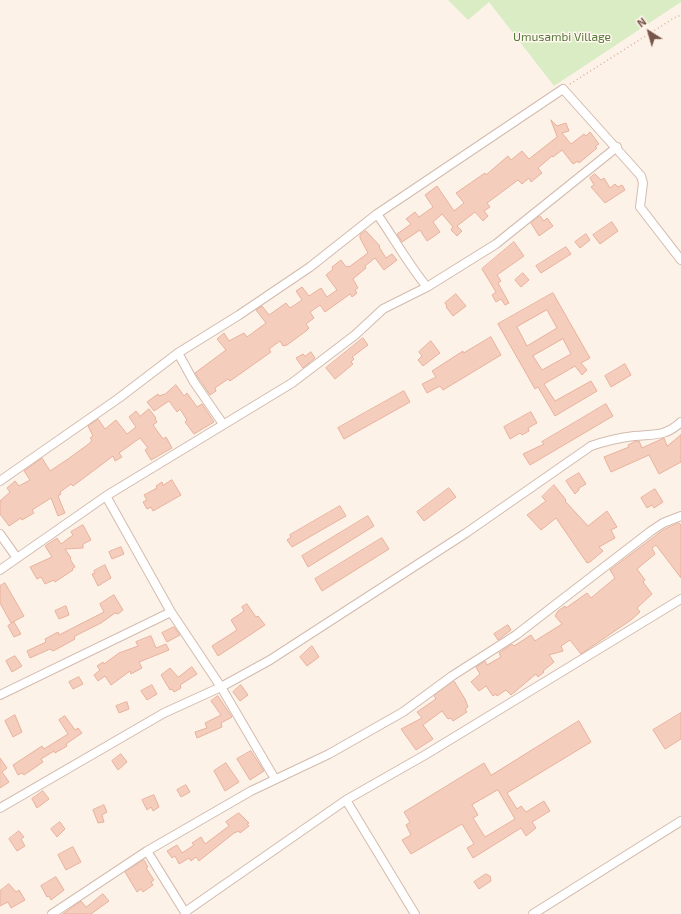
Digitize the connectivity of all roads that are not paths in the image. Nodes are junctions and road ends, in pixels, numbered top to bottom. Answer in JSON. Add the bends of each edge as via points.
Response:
{"nodes":[{"id":1,"x":617,"y":147,"type":"junction"},
{"id":2,"x":378,"y":214,"type":"junction"},
{"id":3,"x":681,"y":260,"type":"edge"},
{"id":4,"x":427,"y":287,"type":"junction"},
{"id":5,"x":178,"y":353,"type":"junction"},
{"id":6,"x":681,"y":422,"type":"edge"},
{"id":7,"x":223,"y":424,"type":"junction"},
{"id":8,"x":0,"y":481,"type":"edge"},
{"id":9,"x":106,"y":496,"type":"junction"},
{"id":10,"x":681,"y":516,"type":"edge"},
{"id":11,"x":0,"y":534,"type":"edge"},
{"id":12,"x":17,"y":558,"type":"junction"},
{"id":13,"x":0,"y":570,"type":"edge"},
{"id":14,"x":681,"y":599,"type":"edge"},
{"id":15,"x":171,"y":612,"type":"junction"},
{"id":16,"x":221,"y":687,"type":"junction"},
{"id":17,"x":0,"y":695,"type":"edge"},
{"id":18,"x":275,"y":779,"type":"junction"},
{"id":19,"x":346,"y":800,"type":"junction"},
{"id":20,"x":0,"y":808,"type":"edge"},
{"id":21,"x":681,"y":821,"type":"edge"},
{"id":22,"x":147,"y":851,"type":"junction"},
{"id":23,"x":186,"y":913,"type":"edge"},
{"id":24,"x":52,"y":914,"type":"edge"},
{"id":25,"x":415,"y":914,"type":"edge"},
{"id":26,"x":533,"y":914,"type":"edge"}],
"edges":[{"from":1,"to":2,"type":"street","via":[[563,89]]},
{"from":1,"to":3,"type":"street","via":[[642,178],[640,207]]},
{"from":1,"to":4,"type":"street","via":[[496,244]]},
{"from":2,"to":4,"type":"street","via":[[410,267]]},
{"from":2,"to":5,"type":"street","via":[[310,267],[239,316]]},
{"from":4,"to":7,"type":"street","via":[[383,309],[356,335],[292,383]]},
{"from":5,"to":7,"type":"street","via":[[194,382]]},
{"from":5,"to":8,"type":"street"},
{"from":6,"to":16,"type":"street","via":[[659,435],[607,440],[591,446],[460,537],[270,660]]},
{"from":7,"to":9,"type":"street"},
{"from":9,"to":12,"type":"street"},
{"from":9,"to":15,"type":"street"},
{"from":10,"to":18,"type":"street","via":[[651,530],[516,635],[452,676],[403,712],[329,754]]},
{"from":11,"to":12,"type":"street"},
{"from":12,"to":13,"type":"street"},
{"from":14,"to":19,"type":"street","via":[[426,755]]},
{"from":15,"to":16,"type":"street"},
{"from":15,"to":17,"type":"street"},
{"from":16,"to":18,"type":"street"},
{"from":16,"to":20,"type":"street","via":[[164,713]]},
{"from":18,"to":22,"type":"street"},
{"from":19,"to":23,"type":"street"},
{"from":19,"to":25,"type":"street"},
{"from":21,"to":26,"type":"street"},
{"from":22,"to":23,"type":"street"},
{"from":22,"to":24,"type":"street"}]}
